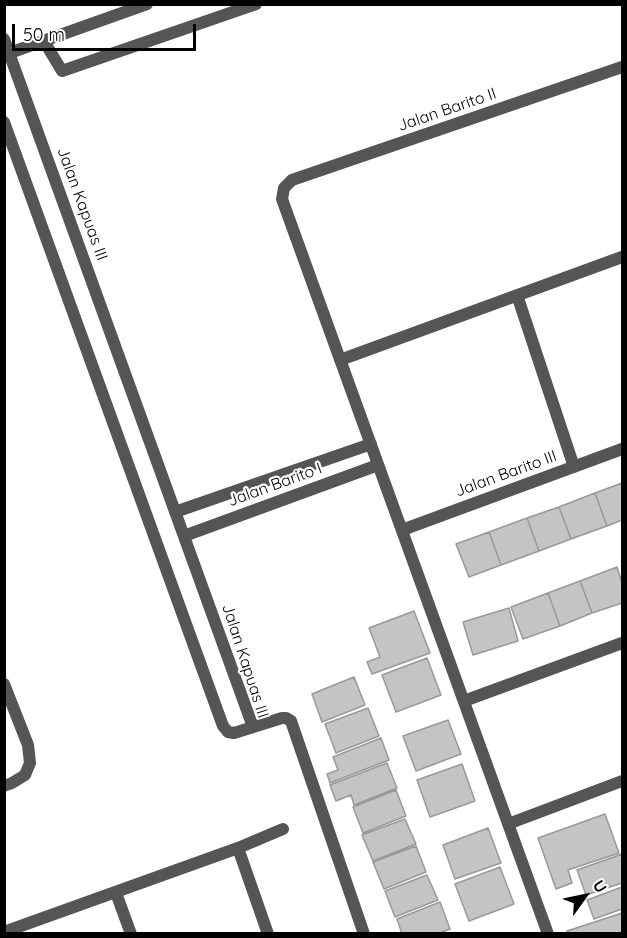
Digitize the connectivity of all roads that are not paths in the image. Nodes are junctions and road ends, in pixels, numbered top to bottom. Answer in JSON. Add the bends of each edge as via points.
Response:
{"nodes":[{"id":1,"x":147,"y":4,"type":"edge"},
{"id":2,"x":256,"y":4,"type":"edge"},
{"id":3,"x":4,"y":39,"type":"edge"},
{"id":4,"x":44,"y":41,"type":"junction"},
{"id":5,"x":7,"y":54,"type":"edge"},
{"id":6,"x":622,"y":67,"type":"edge"},
{"id":7,"x":4,"y":122,"type":"edge"},
{"id":8,"x":622,"y":257,"type":"edge"},
{"id":9,"x":517,"y":295,"type":"junction"},
{"id":10,"x":340,"y":360,"type":"junction"},
{"id":11,"x":371,"y":444,"type":"junction"},
{"id":12,"x":622,"y":448,"type":"edge"},
{"id":13,"x":378,"y":465,"type":"junction"},
{"id":14,"x":573,"y":467,"type":"junction"},
{"id":15,"x":175,"y":512,"type":"junction"},
{"id":16,"x":402,"y":530,"type":"junction"},
{"id":17,"x":184,"y":536,"type":"junction"},
{"id":18,"x":622,"y":643,"type":"edge"},
{"id":19,"x":4,"y":684,"type":"edge"},
{"id":20,"x":464,"y":701,"type":"junction"},
{"id":21,"x":253,"y":727,"type":"junction"},
{"id":22,"x":622,"y":781,"type":"edge"},
{"id":23,"x":4,"y":786,"type":"edge"},
{"id":24,"x":508,"y":824,"type":"junction"},
{"id":25,"x":283,"y":829,"type":"dead end"},
{"id":26,"x":238,"y":848,"type":"junction"},
{"id":27,"x":116,"y":893,"type":"junction"},
{"id":28,"x":4,"y":932,"type":"edge"},
{"id":29,"x":131,"y":933,"type":"edge"},
{"id":30,"x":268,"y":933,"type":"edge"},
{"id":31,"x":364,"y":933,"type":"edge"},
{"id":32,"x":548,"y":933,"type":"edge"}],
"edges":[{"from":1,"to":4,"type":"street"},
{"from":2,"to":4,"type":"street","via":[[62,71]]},
{"from":3,"to":5,"type":"street","name":"Jalan Kapuas III"},
{"from":4,"to":5,"type":"street"},
{"from":5,"to":15,"type":"street","name":"Jalan Kapuas III"},
{"from":6,"to":10,"type":"street","name":"Jalan Barito II","via":[[292,180],[282,199]]},
{"from":7,"to":21,"type":"street","name":"Jalan Kapuas III","via":[[223,726],[234,733]]},
{"from":8,"to":9,"type":"street"},
{"from":9,"to":10,"type":"street"},
{"from":9,"to":14,"type":"street"},
{"from":10,"to":11,"type":"street"},
{"from":11,"to":13,"type":"street"},
{"from":11,"to":15,"type":"street","name":"Jalan Barito I"},
{"from":12,"to":14,"type":"street","name":"Jalan Barito III"},
{"from":13,"to":16,"type":"street"},
{"from":13,"to":17,"type":"street","name":"Jalan Barito I"},
{"from":14,"to":16,"type":"street","name":"Jalan Barito III"},
{"from":15,"to":17,"type":"street","name":"Jalan Kapuas III"},
{"from":16,"to":20,"type":"street"},
{"from":17,"to":21,"type":"street","name":"Jalan Kapuas III"},
{"from":18,"to":20,"type":"street"},
{"from":19,"to":23,"type":"street","via":[[28,745],[30,763],[25,775]]},
{"from":20,"to":24,"type":"street"},
{"from":21,"to":31,"type":"street","via":[[282,718],[291,721]]},
{"from":22,"to":24,"type":"street"},
{"from":24,"to":32,"type":"street"},
{"from":25,"to":26,"type":"street"},
{"from":26,"to":27,"type":"street"},
{"from":26,"to":30,"type":"street"},
{"from":27,"to":28,"type":"street"},
{"from":27,"to":29,"type":"street"}]}
